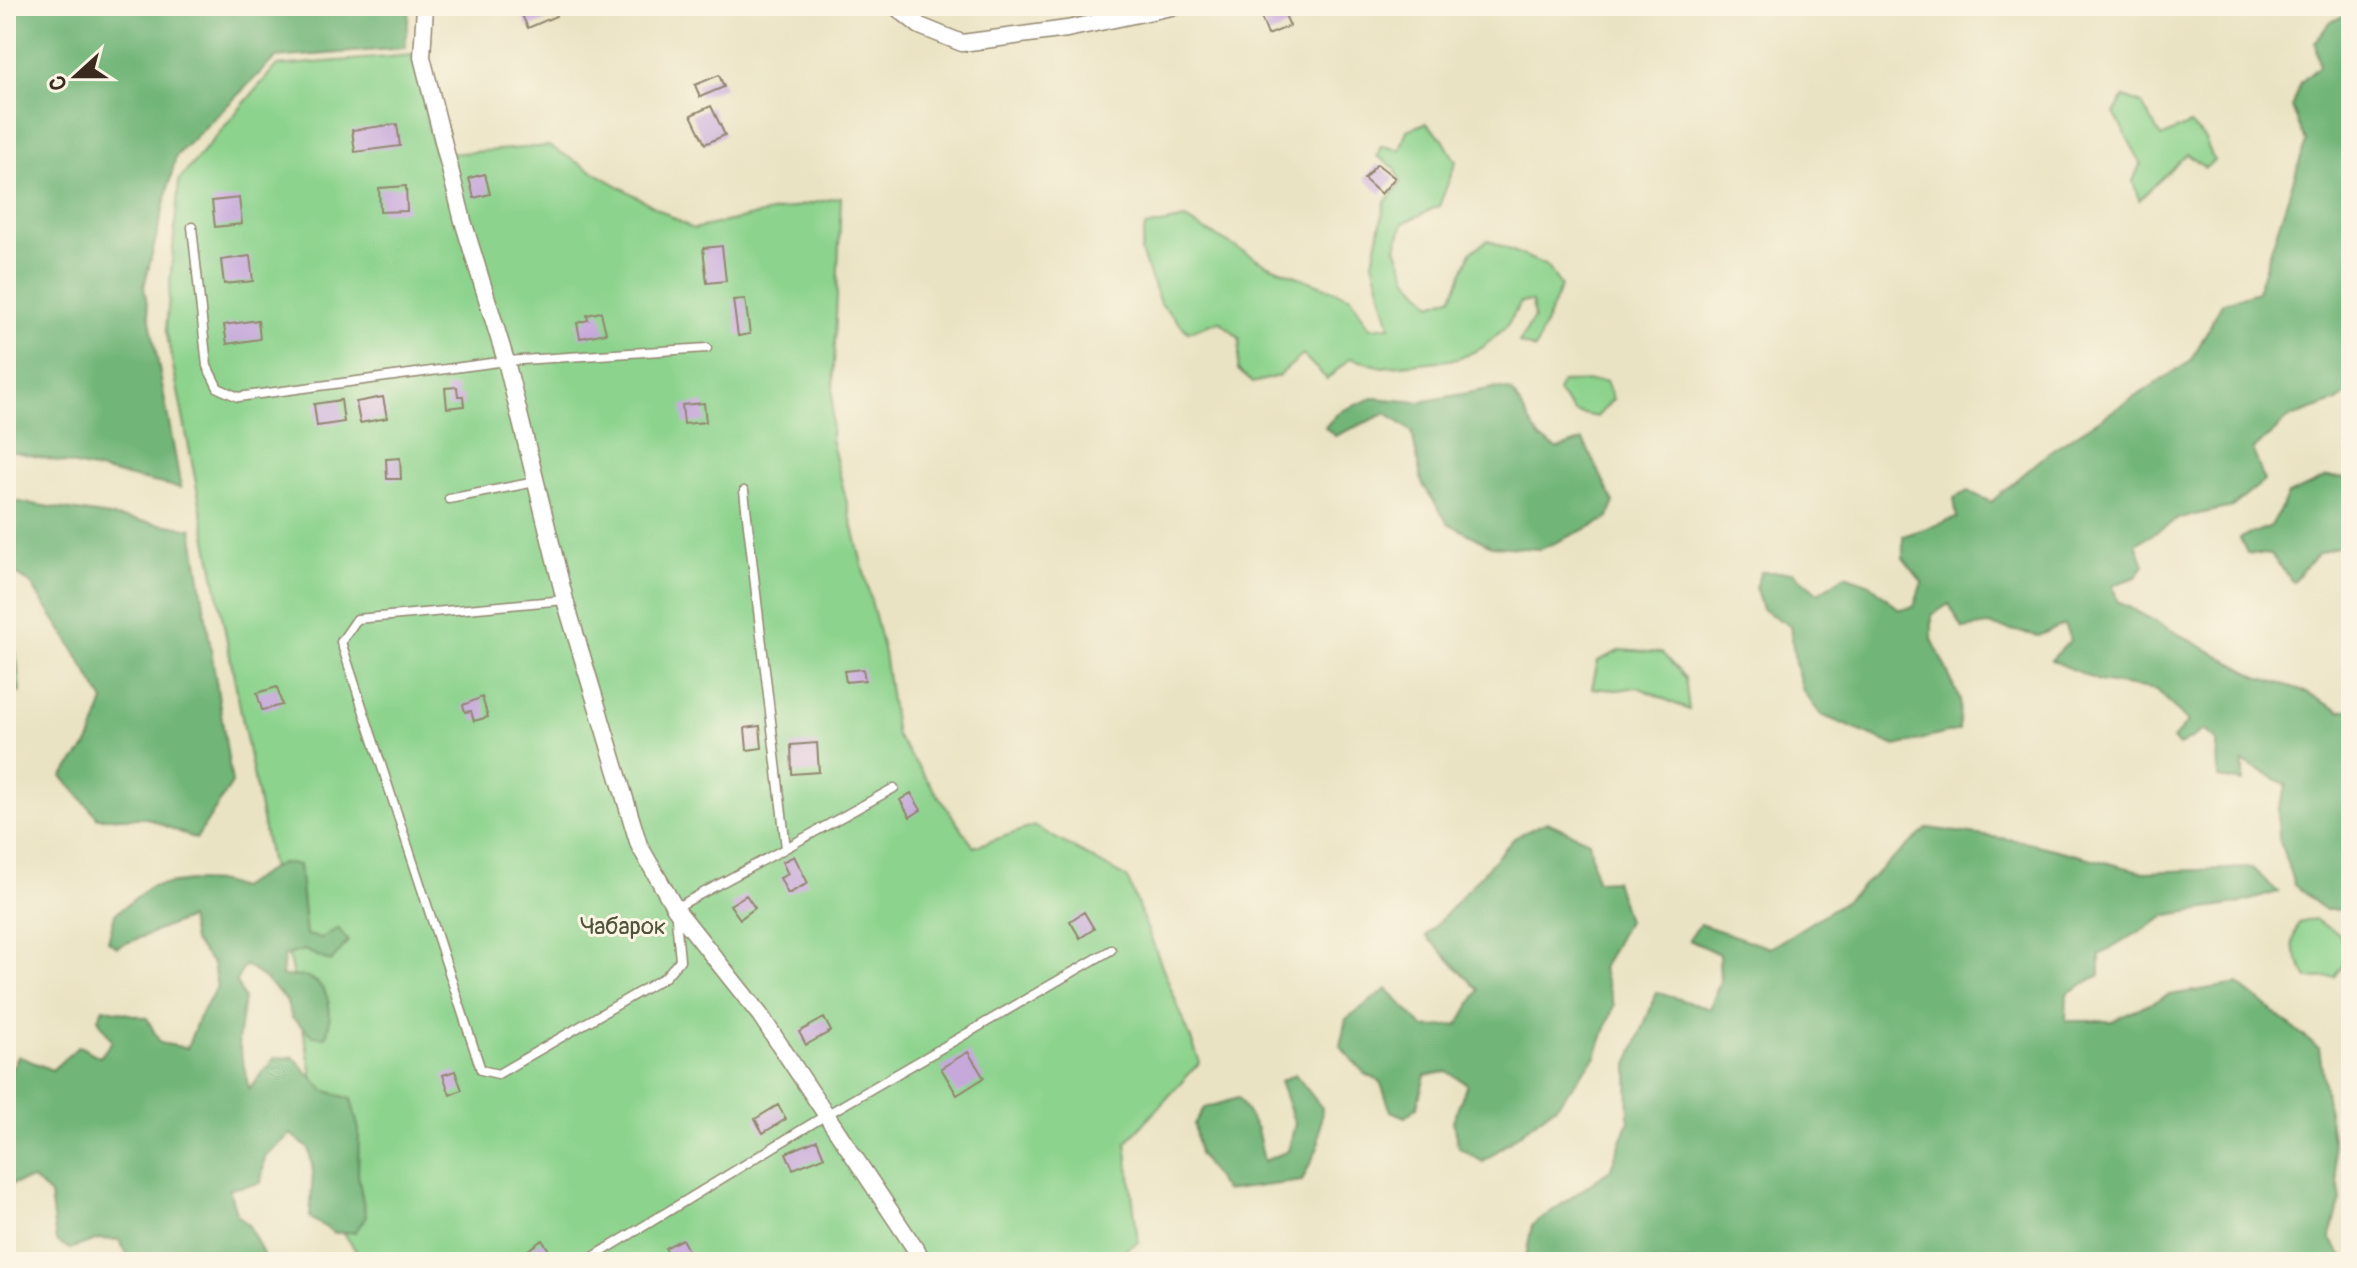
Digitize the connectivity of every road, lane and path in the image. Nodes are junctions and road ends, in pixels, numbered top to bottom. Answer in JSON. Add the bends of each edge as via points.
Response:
{"nodes":[{"id":1,"x":425,"y":6,"type":"edge"},
{"id":2,"x":895,"y":6,"type":"edge"},
{"id":3,"x":1176,"y":6,"type":"edge"},
{"id":4,"x":192,"y":227,"type":"dead end"},
{"id":5,"x":707,"y":348,"type":"dead end"},
{"id":6,"x":506,"y":361,"type":"junction"},
{"id":7,"x":536,"y":482,"type":"junction"},
{"id":8,"x":744,"y":491,"type":"dead end"},
{"id":9,"x":449,"y":499,"type":"dead end"},
{"id":10,"x":565,"y":600,"type":"junction"},
{"id":11,"x":894,"y":788,"type":"dead end"},
{"id":12,"x":786,"y":848,"type":"junction"},
{"id":13,"x":675,"y":908,"type":"junction"},
{"id":14,"x":1111,"y":950,"type":"dead end"},
{"id":15,"x":826,"y":1115,"type":"junction"},
{"id":16,"x":918,"y":1260,"type":"edge"},
{"id":17,"x":585,"y":1262,"type":"edge"}],
"edges":[{"from":1,"to":6,"type":"street","via":[[422,57],[463,221]]},
{"from":2,"to":3,"type":"street","via":[[920,26],[962,43],[1067,29]]},
{"from":4,"to":6,"type":"lane","via":[[207,366],[218,388],[238,397]]},
{"from":5,"to":6,"type":"lane"},
{"from":6,"to":7,"type":"street"},
{"from":7,"to":9,"type":"lane"},
{"from":7,"to":10,"type":"street"},
{"from":8,"to":12,"type":"lane"},
{"from":10,"to":13,"type":"street","via":[[639,845]]},
{"from":10,"to":13,"type":"lane","via":[[357,619],[341,642],[481,1070],[498,1074],[665,977],[680,960]]},
{"from":11,"to":12,"type":"lane"},
{"from":12,"to":13,"type":"lane"},
{"from":13,"to":15,"type":"street","via":[[760,1015]]},
{"from":14,"to":15,"type":"lane"},
{"from":15,"to":16,"type":"street"},
{"from":15,"to":17,"type":"lane"}]}
